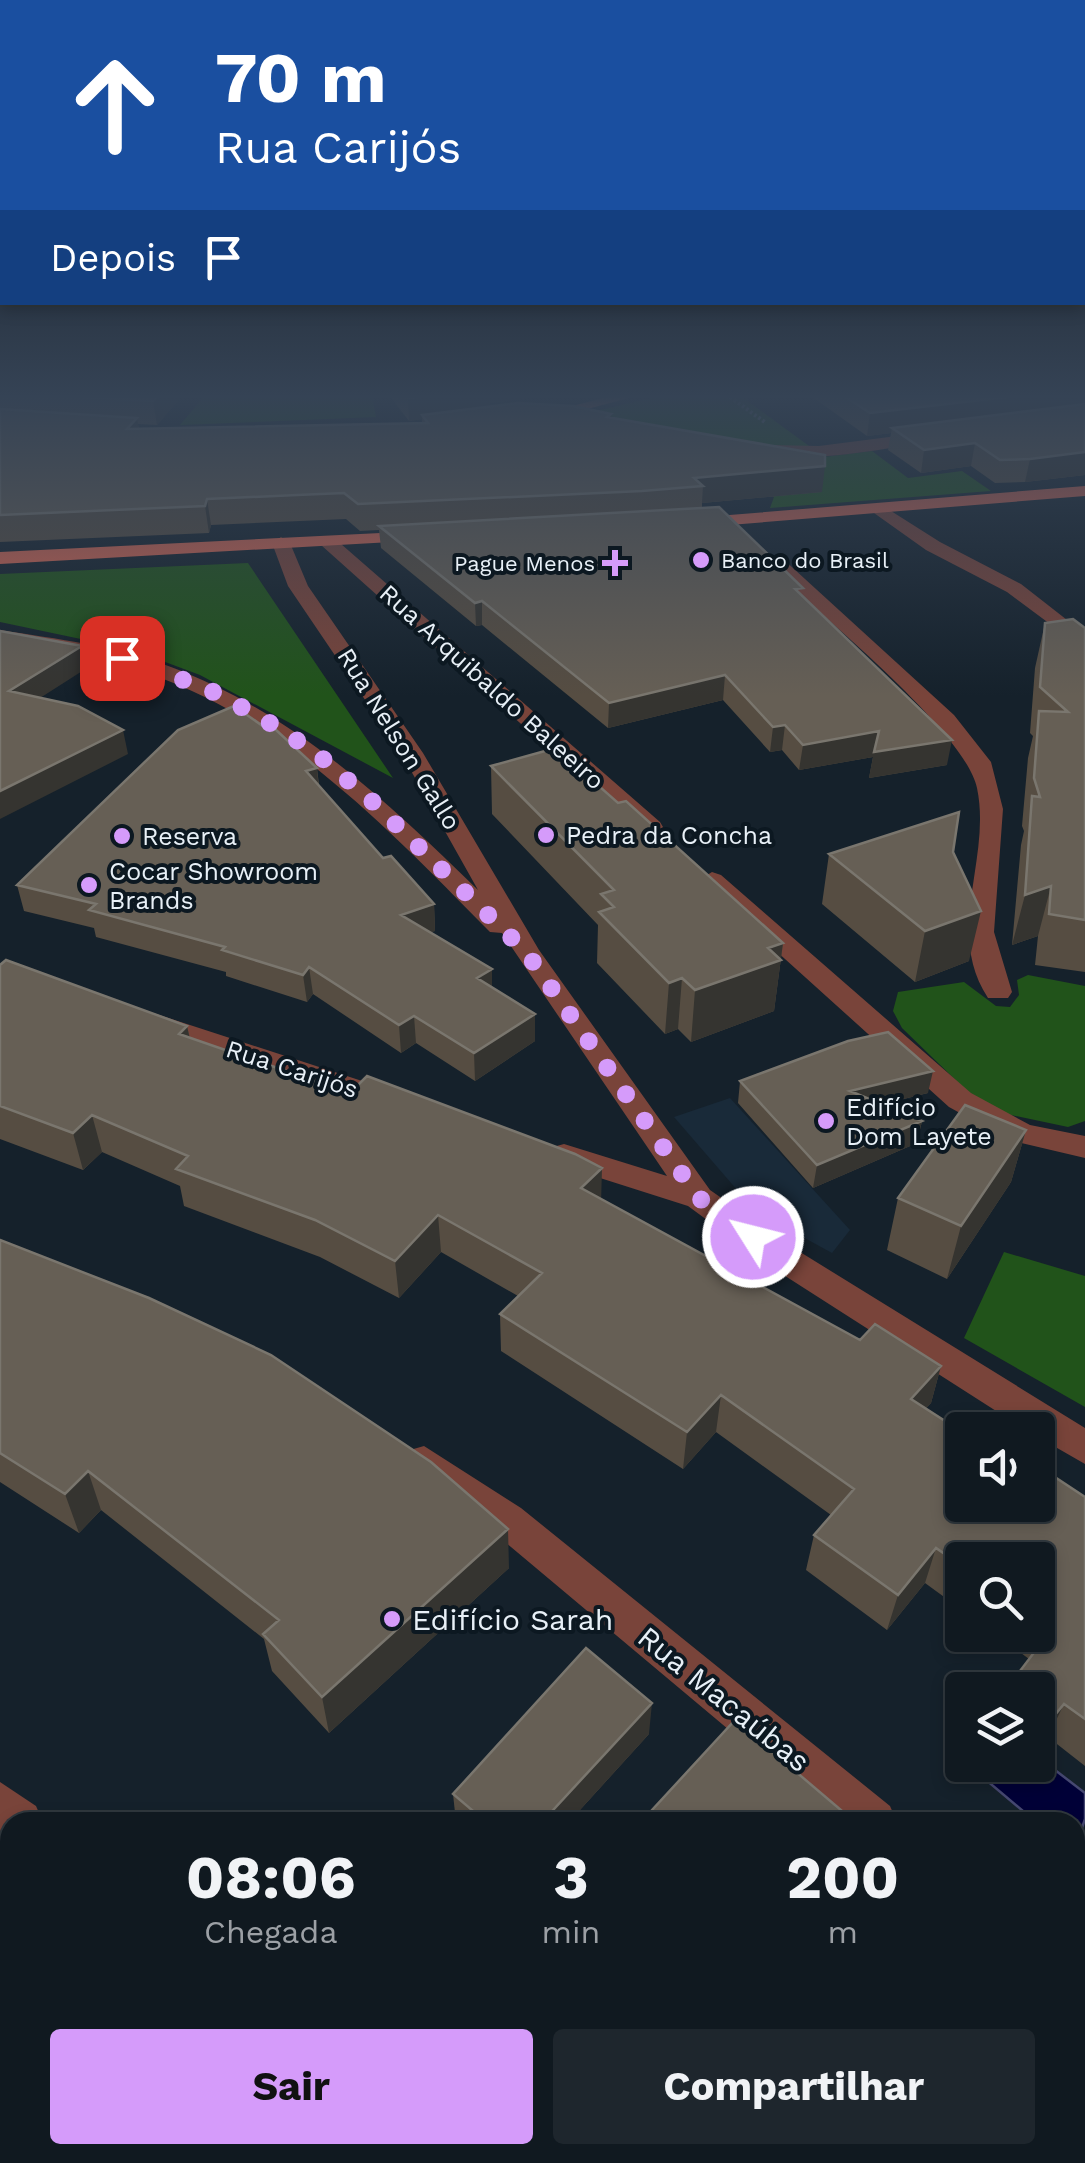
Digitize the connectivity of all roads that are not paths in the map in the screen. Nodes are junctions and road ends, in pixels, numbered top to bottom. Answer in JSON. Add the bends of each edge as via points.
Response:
{"nodes":[{"id":1,"x":1050,"y":495,"type":"edge"},
{"id":2,"x":880,"y":509,"type":"junction"},
{"id":3,"x":730,"y":520,"type":"junction"},
{"id":4,"x":676,"y":524,"type":"edge"},
{"id":5,"x":444,"y":535,"type":"edge"},
{"id":6,"x":327,"y":541,"type":"junction"},
{"id":7,"x":281,"y":543,"type":"junction"},
{"id":8,"x":0,"y":558,"type":"edge"},
{"id":9,"x":0,"y":636,"type":"edge"},
{"id":10,"x":1085,"y":644,"type":"edge"},
{"id":11,"x":666,"y":840,"type":"edge"},
{"id":12,"x":696,"y":866,"type":"edge"},
{"id":13,"x":526,"y":952,"type":"junction"},
{"id":14,"x":998,"y":992,"type":"dead end"},
{"id":15,"x":129,"y":1014,"type":"edge"},
{"id":16,"x":428,"y":1112,"type":"edge"},
{"id":17,"x":537,"y":1147,"type":"edge"},
{"id":18,"x":1085,"y":1147,"type":"edge"},
{"id":19,"x":699,"y":1198,"type":"junction"},
{"id":20,"x":393,"y":1440,"type":"edge"},
{"id":21,"x":1085,"y":1448,"type":"edge"},
{"id":22,"x":862,"y":1812,"type":"edge"}],
"edges":[{"from":1,"to":2,"type":"main road"},
{"from":2,"to":3,"type":"main road"},
{"from":2,"to":10,"type":"street","via":[[1014,588]]},
{"from":3,"to":4,"type":"main road"},
{"from":3,"to":14,"type":"street","via":[[971,747],[985,772],[989,802],[980,929]]},
{"from":5,"to":6,"type":"main road"},
{"from":6,"to":7,"type":"main road"},
{"from":6,"to":11,"type":"street","name":"Rua Arquibaldo Baleeiro"},
{"from":7,"to":8,"type":"main road"},
{"from":7,"to":13,"type":"street","name":"Rua Nelson Gallo","via":[[298,586],[412,753]]},
{"from":9,"to":13,"type":"street","via":[[163,671],[262,718],[373,802]]},
{"from":12,"to":18,"type":"street","via":[[960,1100],[999,1126],[1044,1143]]},
{"from":13,"to":19,"type":"street","name":"Rua Nelson Gallo"},
{"from":15,"to":16,"type":"street","name":"Rua Carijós"},
{"from":17,"to":19,"type":"street"},
{"from":19,"to":21,"type":"street","name":"Rua Nelson Gallo"},
{"from":20,"to":22,"type":"street","name":"Rua Macaúbas","via":[[507,1520]]}]}
